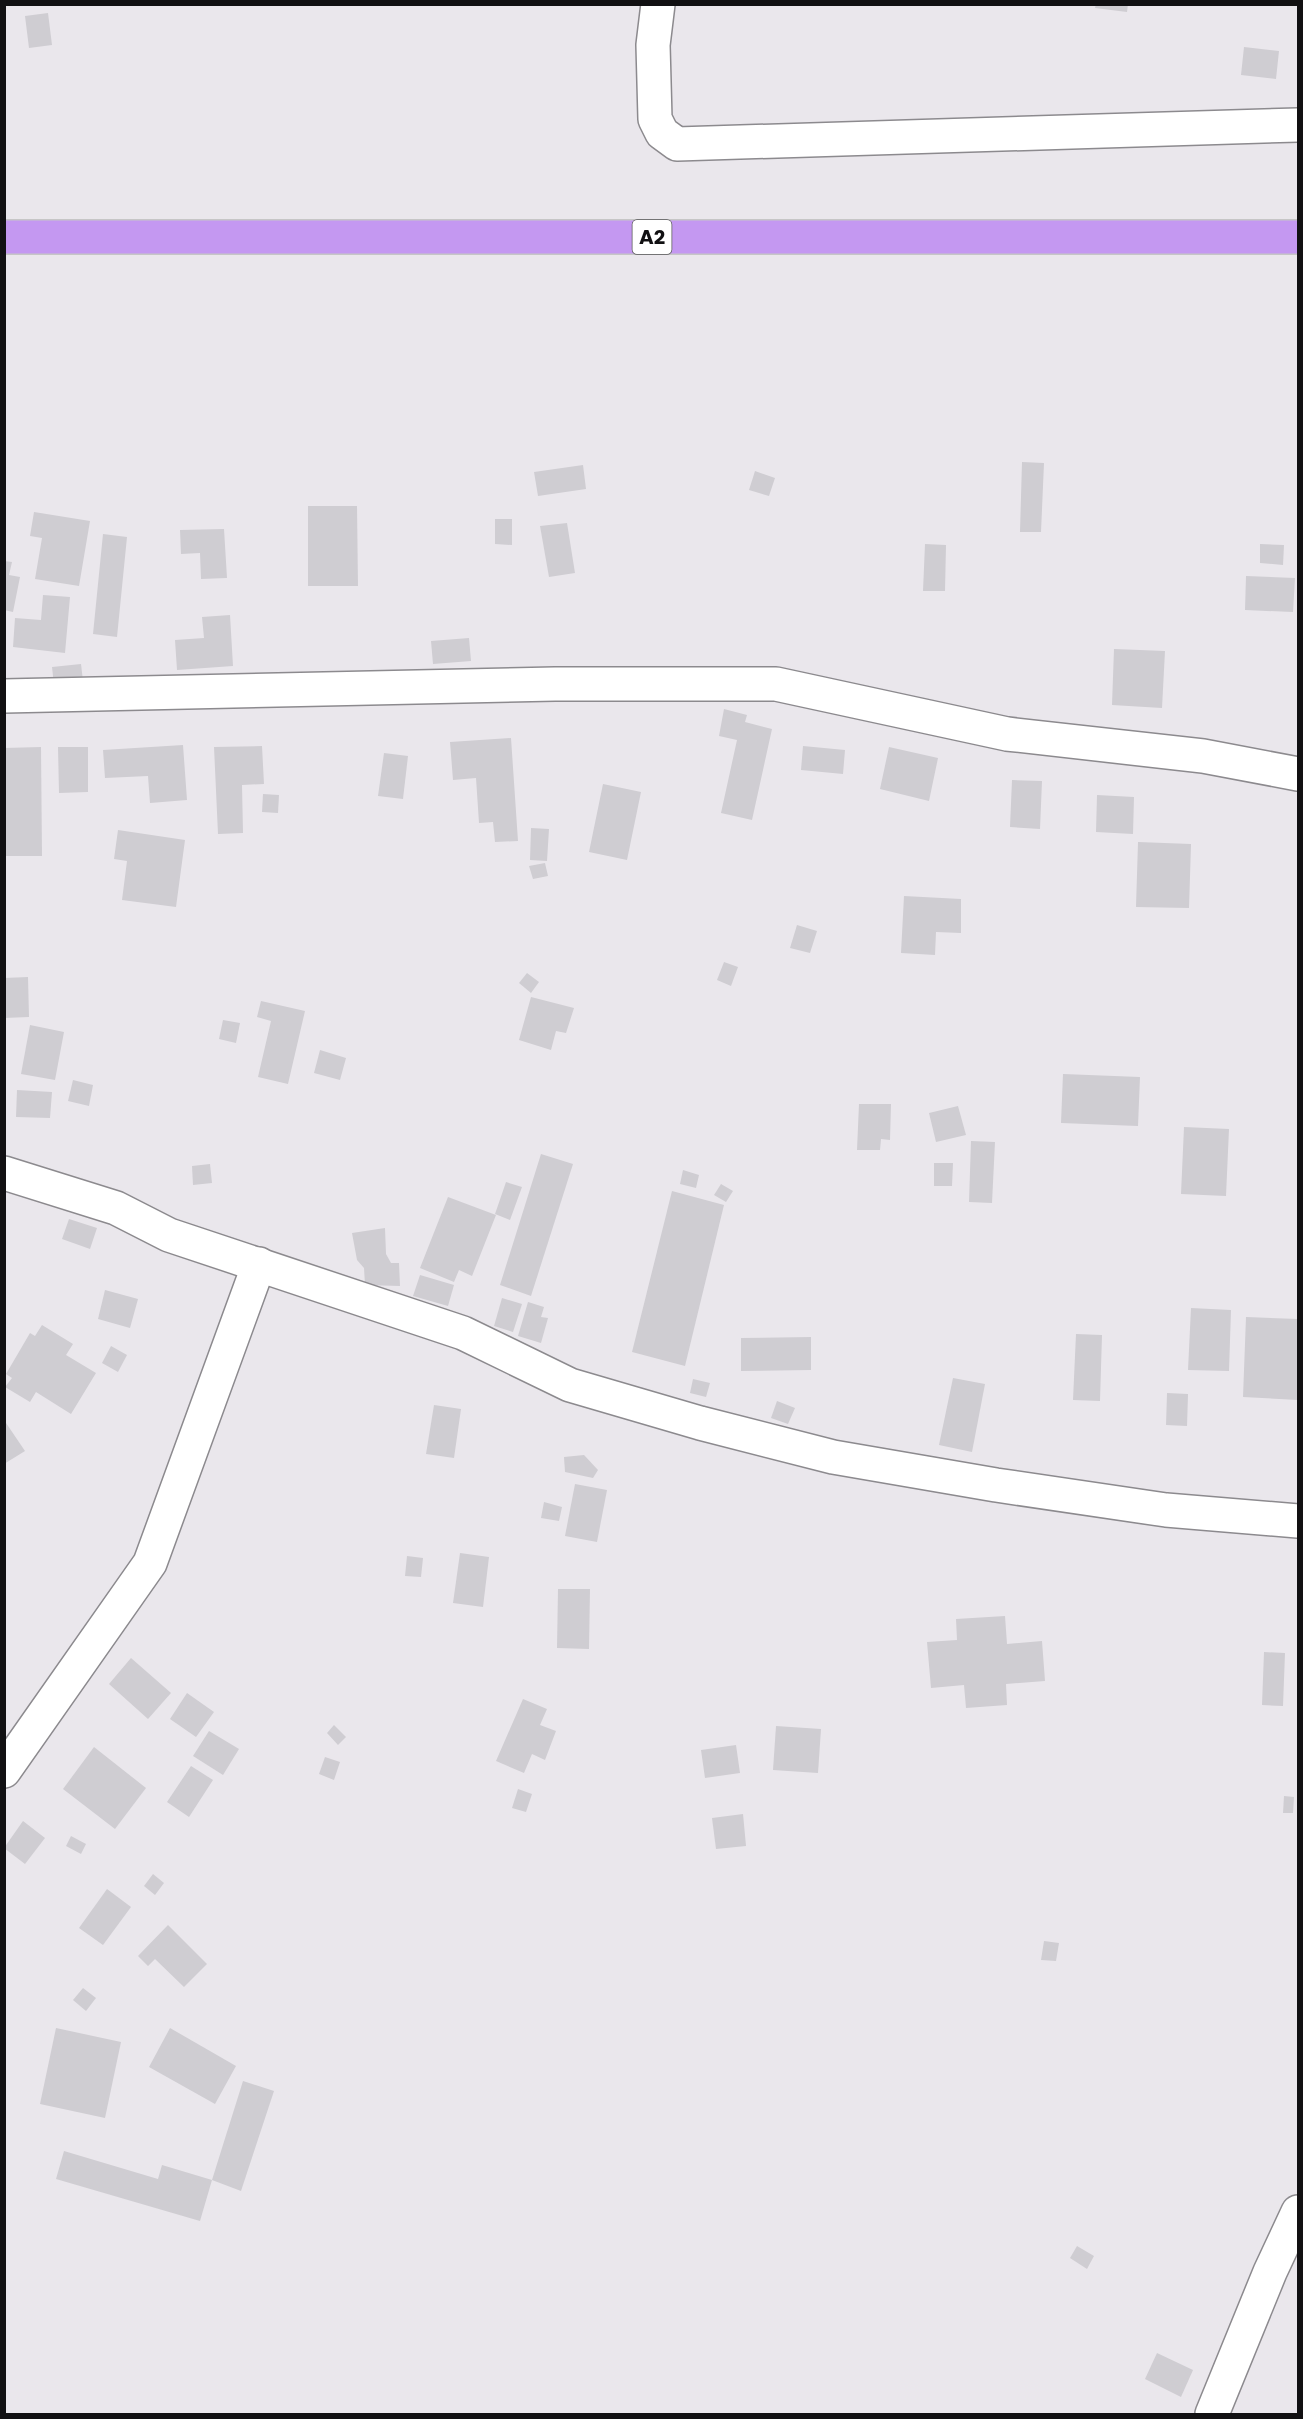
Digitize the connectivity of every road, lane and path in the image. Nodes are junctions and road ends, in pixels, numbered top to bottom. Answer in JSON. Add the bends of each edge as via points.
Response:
{"nodes":[{"id":1,"x":658,"y":4,"type":"edge"},
{"id":2,"x":1299,"y":125,"type":"edge"},
{"id":3,"x":4,"y":237,"type":"edge"},
{"id":4,"x":1299,"y":237,"type":"edge"},
{"id":5,"x":4,"y":696,"type":"edge"},
{"id":6,"x":1299,"y":774,"type":"edge"},
{"id":7,"x":4,"y":1173,"type":"edge"},
{"id":8,"x":259,"y":1264,"type":"junction"},
{"id":9,"x":1299,"y":1521,"type":"edge"},
{"id":10,"x":4,"y":1771,"type":"edge"},
{"id":11,"x":1299,"y":2212,"type":"edge"},
{"id":12,"x":1212,"y":2415,"type":"edge"}],
"edges":[{"from":1,"to":2,"type":"street","via":[[653,45],[655,119],[662,133],[677,144]]},
{"from":3,"to":4,"type":"highway","number":"A2"},
{"from":5,"to":6,"type":"street","via":[[555,684],[776,684],[1007,735],[1203,756]]},
{"from":7,"to":8,"type":"street","via":[[116,1208],[169,1235]]},
{"from":8,"to":9,"type":"street","via":[[463,1333],[570,1385],[832,1457],[1166,1510]]},
{"from":8,"to":10,"type":"street","via":[[150,1563]]},
{"from":11,"to":12,"type":"street","via":[[1269,2272]]}]}
